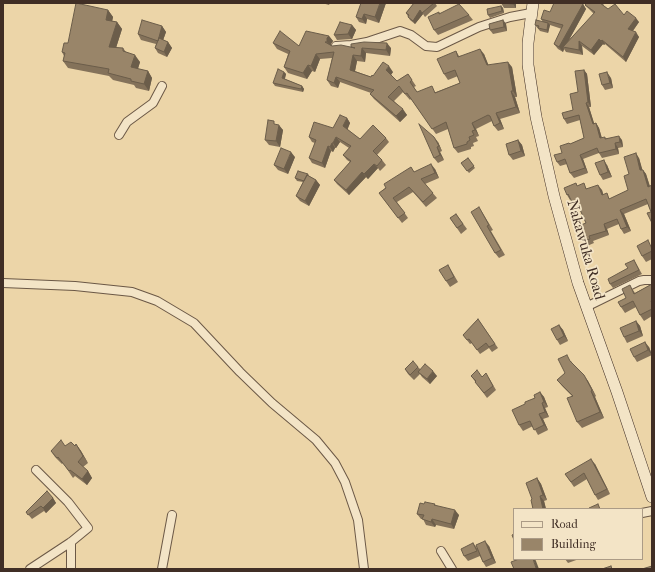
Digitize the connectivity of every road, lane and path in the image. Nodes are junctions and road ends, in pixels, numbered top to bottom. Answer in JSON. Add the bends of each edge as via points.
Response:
{"nodes":[{"id":1,"x":532,"y":8,"type":"edge"},
{"id":2,"x":336,"y":46,"type":"edge"},
{"id":3,"x":162,"y":86,"type":"dead end"},
{"id":4,"x":119,"y":135,"type":"dead end"},
{"id":5,"x":652,"y":280,"type":"edge"},
{"id":6,"x":3,"y":283,"type":"edge"},
{"id":7,"x":586,"y":307,"type":"junction"},
{"id":8,"x":36,"y":470,"type":"dead end"},
{"id":9,"x":652,"y":497,"type":"edge"},
{"id":10,"x":172,"y":515,"type":"dead end"},
{"id":11,"x":71,"y":542,"type":"junction"},
{"id":12,"x":441,"y":551,"type":"dead end"},
{"id":13,"x":30,"y":569,"type":"edge"},
{"id":14,"x":71,"y":569,"type":"edge"},
{"id":15,"x":162,"y":569,"type":"edge"},
{"id":16,"x":364,"y":569,"type":"edge"},
{"id":17,"x":452,"y":569,"type":"edge"}],
"edges":[{"from":1,"to":2,"type":"street","via":[[479,27],[437,47],[426,46],[411,35],[400,31],[367,42]]},
{"from":1,"to":7,"type":"main road","name":"Nakawuka Road","via":[[528,64],[536,117],[554,196]]},
{"from":3,"to":4,"type":"street","via":[[153,103],[127,122]]},
{"from":5,"to":7,"type":"street","via":[[639,281]]},
{"from":6,"to":16,"type":"street","via":[[75,286],[132,292],[157,301],[194,323],[272,403],[316,440],[335,463],[345,482],[358,520]]},
{"from":7,"to":9,"type":"main road","name":"Nakawuka Road"},
{"from":8,"to":11,"type":"street","via":[[68,502],[88,528]]},
{"from":10,"to":15,"type":"street"},
{"from":11,"to":13,"type":"street"},
{"from":11,"to":14,"type":"street"},
{"from":12,"to":17,"type":"street"}]}
